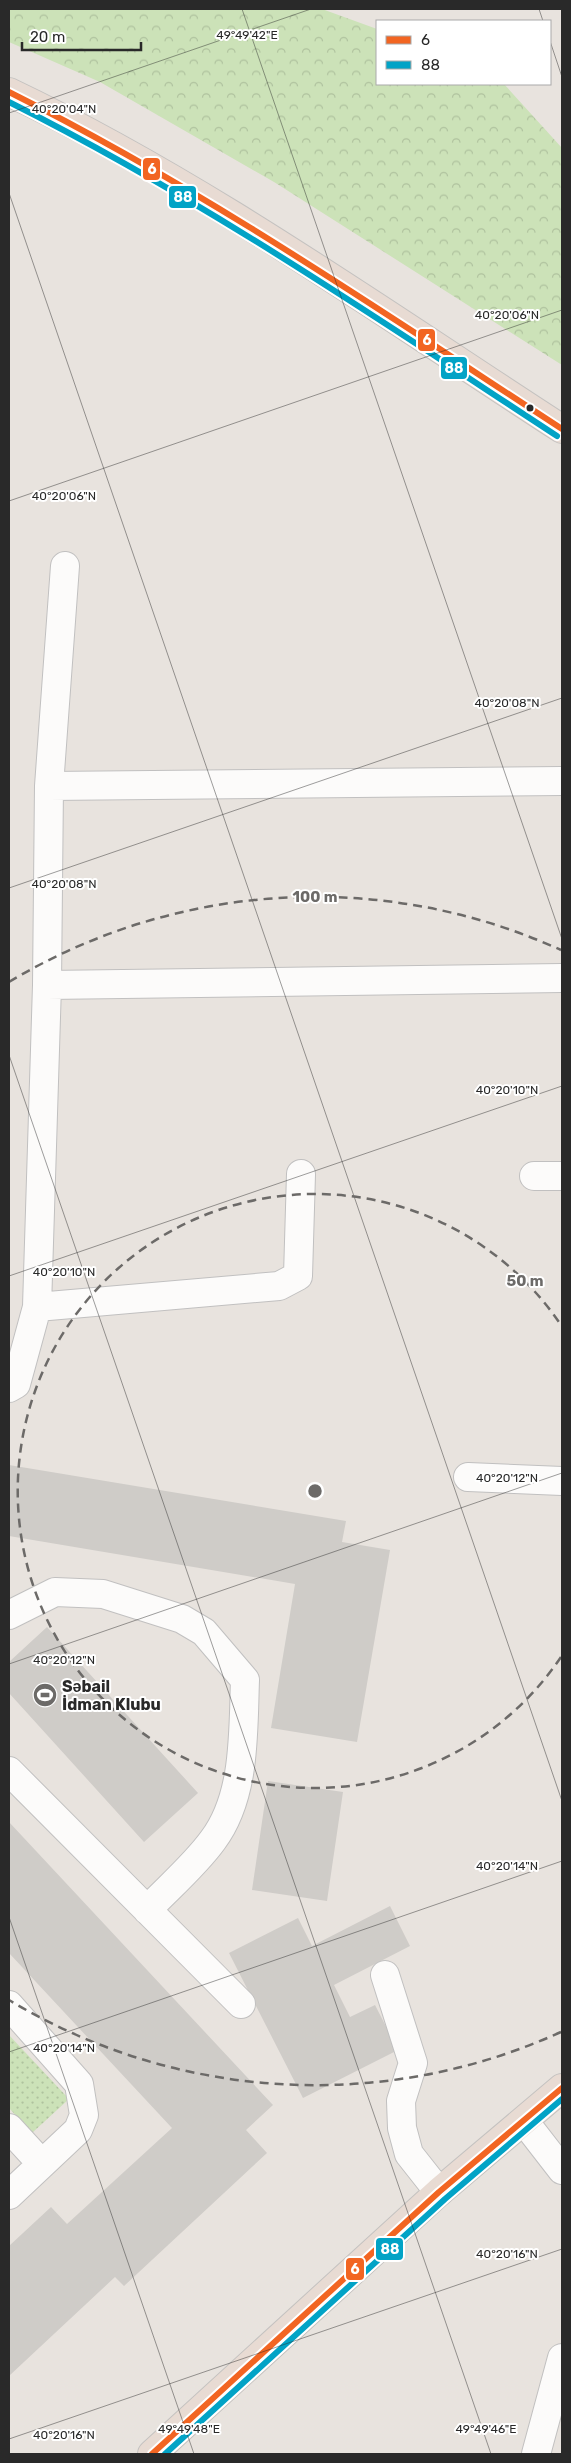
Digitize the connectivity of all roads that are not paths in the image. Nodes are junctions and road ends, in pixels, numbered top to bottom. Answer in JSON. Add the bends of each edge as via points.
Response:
{"nodes":[{"id":1,"x":9,"y":92,"type":"edge"},
{"id":2,"x":562,"y":429,"type":"edge"},
{"id":3,"x":65,"y":566,"type":"dead end"},
{"id":4,"x":562,"y":781,"type":"edge"},
{"id":5,"x":49,"y":786,"type":"junction"},
{"id":6,"x":562,"y":978,"type":"edge"},
{"id":7,"x":47,"y":984,"type":"junction"},
{"id":8,"x":301,"y":1174,"type":"dead end"},
{"id":9,"x":534,"y":1176,"type":"dead end"},
{"id":10,"x":562,"y":1176,"type":"edge"},
{"id":11,"x":37,"y":1307,"type":"junction"},
{"id":12,"x":9,"y":1388,"type":"edge"},
{"id":13,"x":468,"y":1477,"type":"dead end"},
{"id":14,"x":562,"y":1481,"type":"edge"},
{"id":15,"x":9,"y":1615,"type":"edge"},
{"id":16,"x":9,"y":1771,"type":"edge"},
{"id":17,"x":147,"y":1910,"type":"junction"},
{"id":18,"x":385,"y":1975,"type":"dead end"},
{"id":19,"x":241,"y":2004,"type":"dead end"},
{"id":20,"x":9,"y":2005,"type":"edge"},
{"id":21,"x":562,"y":2088,"type":"edge"},
{"id":22,"x":524,"y":2120,"type":"junction"},
{"id":23,"x":9,"y":2128,"type":"edge"},
{"id":24,"x":42,"y":2164,"type":"junction"},
{"id":25,"x":562,"y":2170,"type":"edge"},
{"id":26,"x":439,"y":2192,"type":"junction"},
{"id":27,"x":9,"y":2195,"type":"edge"},
{"id":28,"x":562,"y":2358,"type":"edge"},
{"id":29,"x":152,"y":2454,"type":"edge"},
{"id":30,"x":536,"y":2454,"type":"edge"}],
"edges":[{"from":1,"to":2,"type":"highway","via":[[142,160],[399,321]]},
{"from":3,"to":5,"type":"street"},
{"from":4,"to":5,"type":"street"},
{"from":5,"to":7,"type":"street"},
{"from":6,"to":7,"type":"street"},
{"from":7,"to":11,"type":"street"},
{"from":8,"to":11,"type":"street","via":[[298,1276],[279,1286]]},
{"from":9,"to":10,"type":"street"},
{"from":11,"to":12,"type":"street","via":[[16,1384]]},
{"from":13,"to":14,"type":"street"},
{"from":15,"to":17,"type":"street","via":[[55,1592],[103,1594],[182,1619],[204,1632],[244,1680],[242,1747],[232,1805],[214,1840]]},
{"from":16,"to":17,"type":"street"},
{"from":17,"to":19,"type":"street"},
{"from":18,"to":26,"type":"street","via":[[413,2063],[401,2101],[402,2128],[409,2154]]},
{"from":20,"to":24,"type":"street","via":[[79,2084],[84,2115],[78,2130]]},
{"from":21,"to":22,"type":"highway"},
{"from":22,"to":25,"type":"street"},
{"from":22,"to":26,"type":"highway"},
{"from":23,"to":24,"type":"street"},
{"from":24,"to":27,"type":"street"},
{"from":26,"to":29,"type":"highway"},
{"from":28,"to":30,"type":"street"}]}
